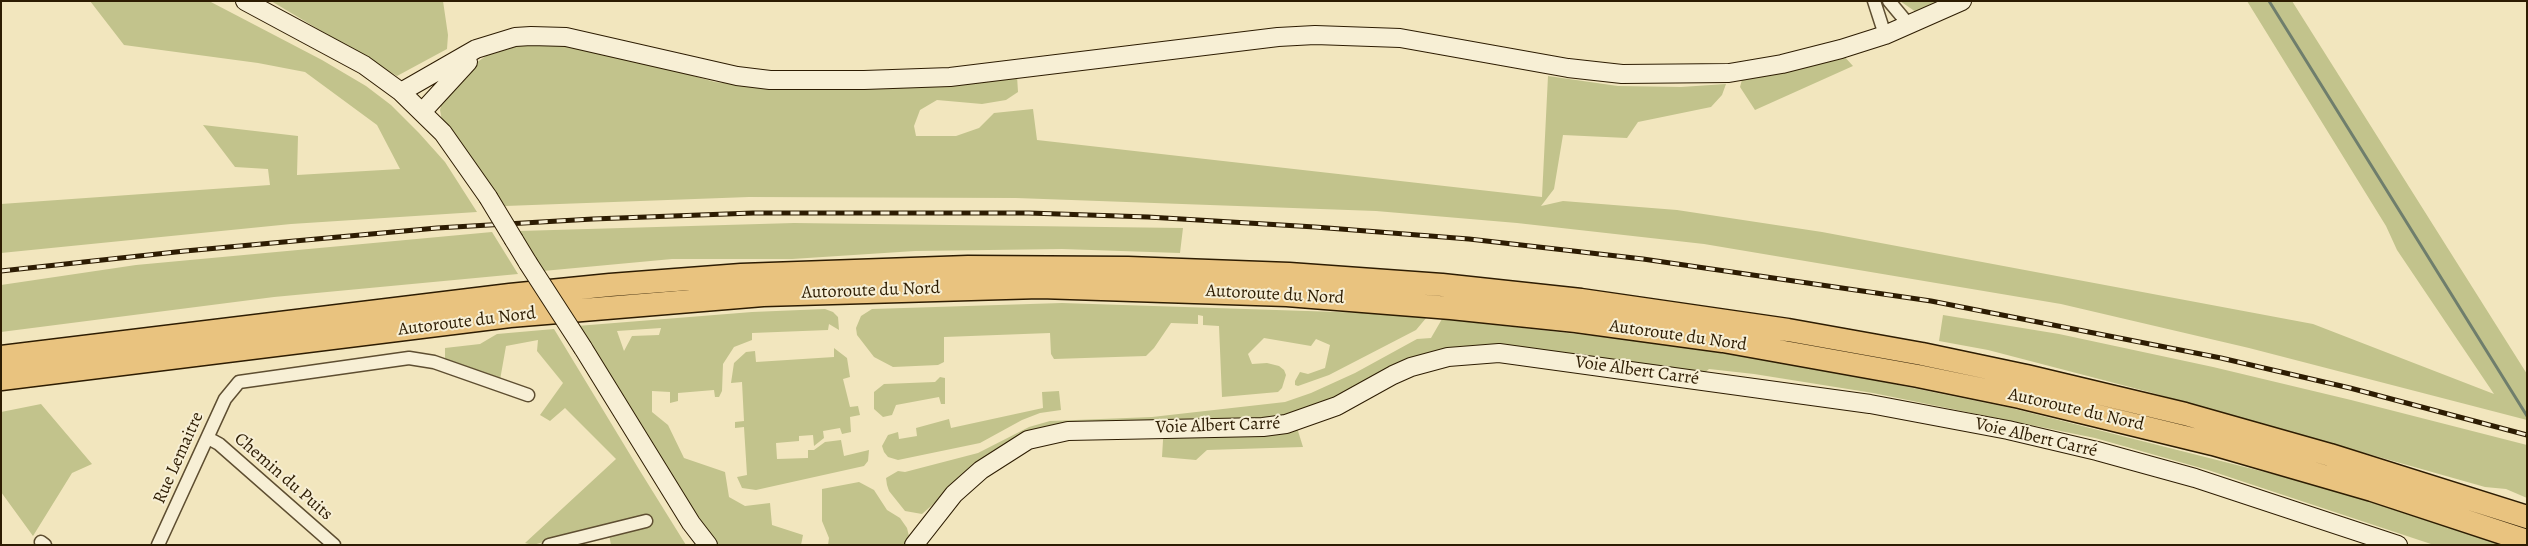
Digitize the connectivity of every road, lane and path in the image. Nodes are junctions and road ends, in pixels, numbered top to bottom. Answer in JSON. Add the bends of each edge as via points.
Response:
{"nodes":[{"id":1,"x":245,"y":1,"type":"edge"},
{"id":2,"x":1874,"y":1,"type":"edge"},
{"id":3,"x":1889,"y":1,"type":"edge"},
{"id":4,"x":1962,"y":1,"type":"edge"},
{"id":5,"x":1909,"y":26,"type":"junction"},
{"id":6,"x":1886,"y":35,"type":"junction"},
{"id":7,"x":484,"y":46,"type":"junction"},
{"id":8,"x":401,"y":92,"type":"junction"},
{"id":9,"x":423,"y":111,"type":"junction"},
{"id":10,"x":357,"y":335,"type":"junction"},
{"id":11,"x":170,"y":337,"type":"junction"},
{"id":12,"x":1,"y":344,"type":"edge"},
{"id":13,"x":1,"y":357,"type":"edge"},
{"id":14,"x":1,"y":380,"type":"edge"},
{"id":15,"x":1,"y":390,"type":"edge"},
{"id":16,"x":528,"y":395,"type":"dead end"},
{"id":17,"x":208,"y":438,"type":"junction"},
{"id":18,"x":2527,"y":517,"type":"edge"},
{"id":19,"x":646,"y":521,"type":"dead end"},
{"id":20,"x":692,"y":523,"type":"junction"},
{"id":21,"x":2527,"y":541,"type":"edge"},
{"id":22,"x":158,"y":545,"type":"edge"},
{"id":23,"x":334,"y":545,"type":"edge"},
{"id":24,"x":549,"y":545,"type":"edge"},
{"id":25,"x":698,"y":545,"type":"edge"},
{"id":26,"x":708,"y":545,"type":"edge"},
{"id":27,"x":914,"y":545,"type":"edge"},
{"id":28,"x":2398,"y":545,"type":"edge"}],
"edges":[{"from":1,"to":8,"type":"street","via":[[364,65]]},
{"from":2,"to":6,"type":"street"},
{"from":3,"to":5,"type":"street"},
{"from":4,"to":5,"type":"street"},
{"from":5,"to":6,"type":"street"},
{"from":6,"to":7,"type":"street","via":[[1782,64],[1730,73],[1676,75],[1568,68],[1424,42],[1371,36],[1278,37],[950,77],[855,80],[770,80],[737,76],[566,37],[515,37]]},
{"from":7,"to":8,"type":"street"},
{"from":7,"to":9,"type":"street"},
{"from":8,"to":9,"type":"street"},
{"from":9,"to":20,"type":"street","bridge":true,"via":[[457,151],[488,197]]},
{"from":10,"to":14,"type":"highway","name":"Autoroute du Nord"},
{"from":10,"to":15,"type":"highway"},
{"from":10,"to":21,"type":"highway","name":"Autoroute du Nord","via":[[621,305],[772,294],[948,288],[1216,292],[1452,308],[1732,343],[2020,397],[2272,460]]},
{"from":11,"to":12,"type":"highway"},
{"from":11,"to":13,"type":"highway","name":"Autoroute du Nord"},
{"from":11,"to":18,"type":"highway","name":"Autoroute du Nord","via":[[610,284],[741,275],[1034,267],[1220,271],[1368,279],[1581,300],[1736,321],[1922,354],[2194,416],[2339,457]]},
{"from":16,"to":17,"type":"street","name":"Rue Lemaitre","via":[[434,362],[409,358],[239,382]]},
{"from":17,"to":22,"type":"street","name":"Rue Lemaitre"},
{"from":17,"to":23,"type":"street","name":"Chemin du Puits","via":[[219,444]]},
{"from":19,"to":24,"type":"street"},
{"from":20,"to":25,"type":"street"},
{"from":20,"to":26,"type":"street"},
{"from":27,"to":28,"type":"street","name":"Voie Albert Carré","via":[[954,494],[981,470],[1010,450],[1036,438],[1068,431],[1286,424],[1337,406],[1412,367],[1448,357],[1499,353],[1870,404],[2008,430],[2195,478]]}]}
